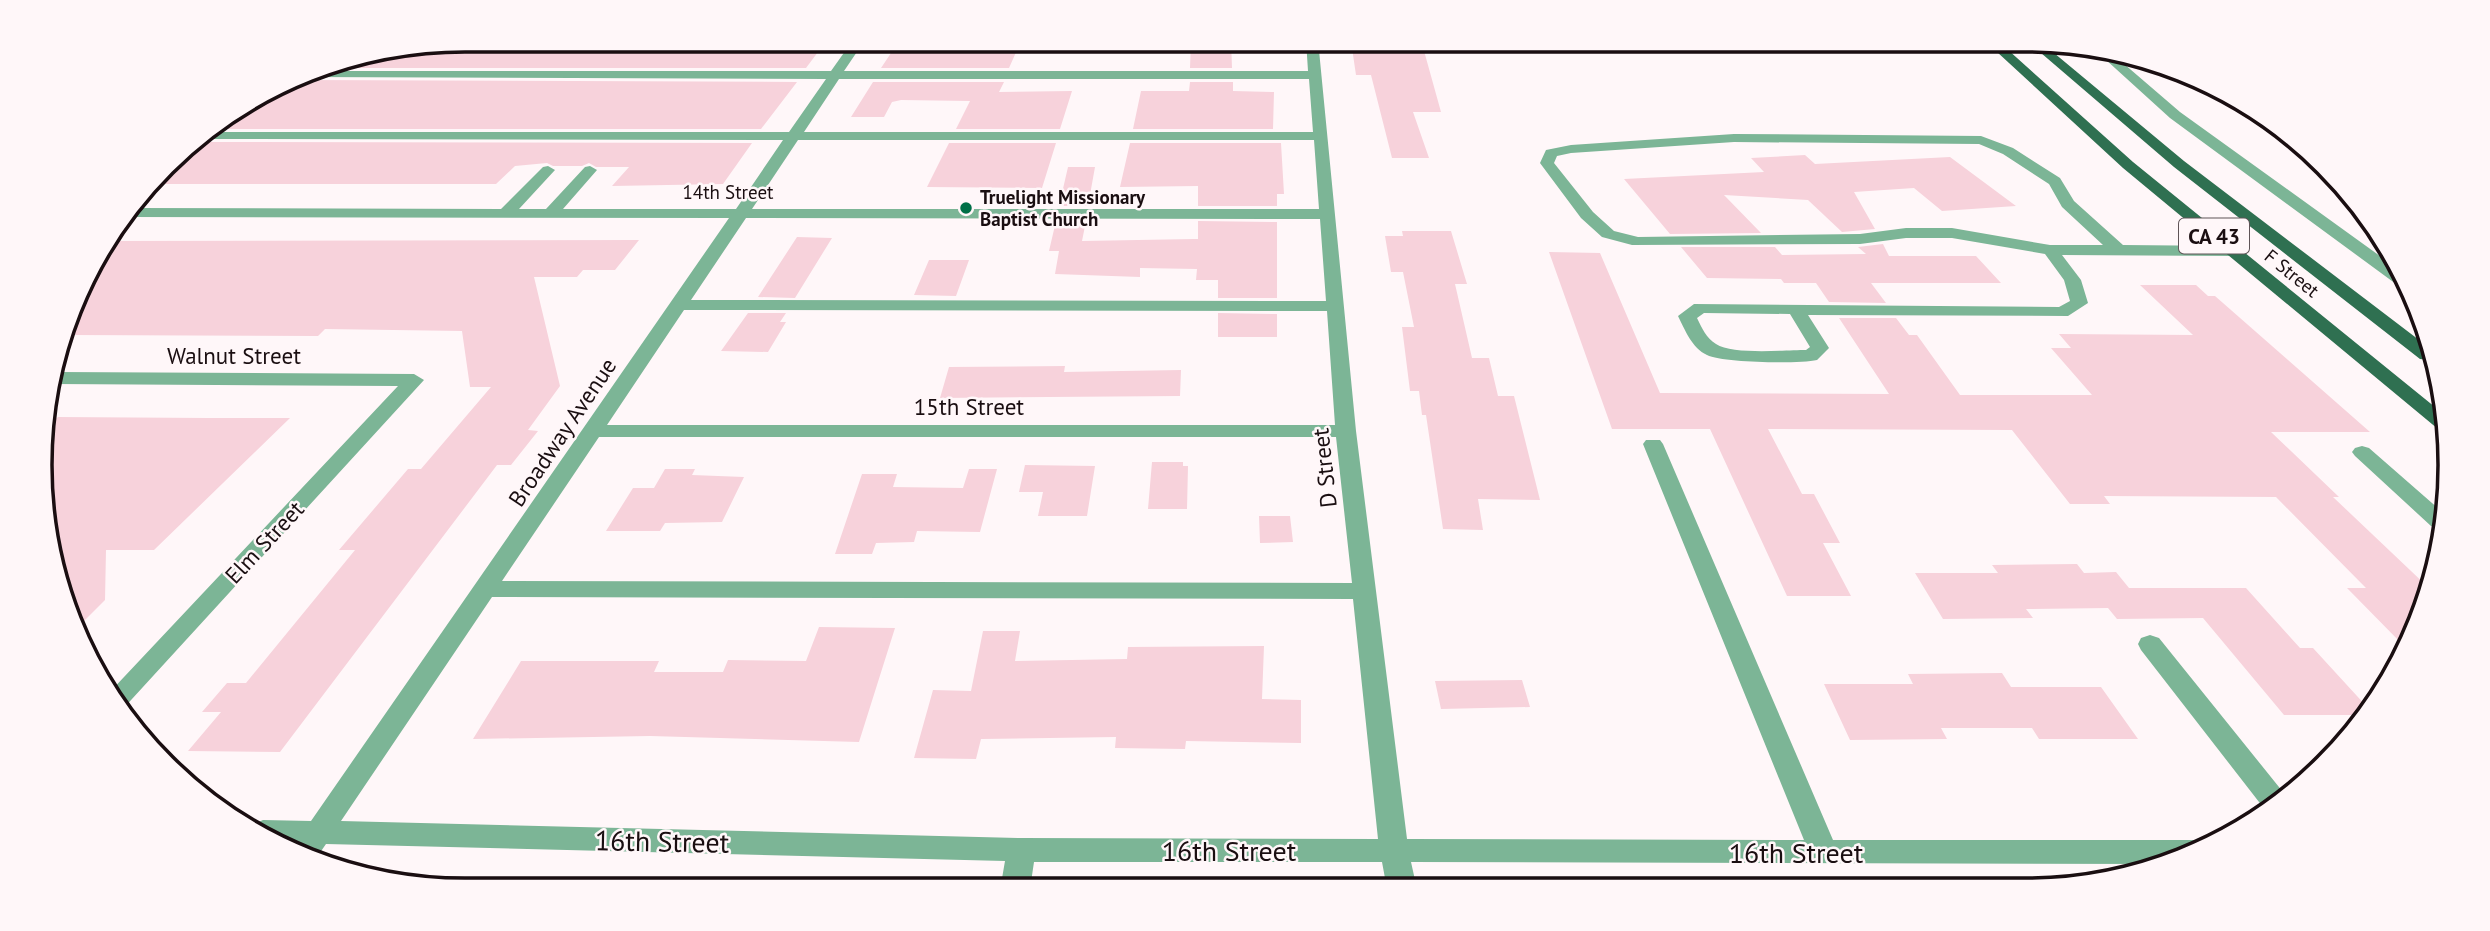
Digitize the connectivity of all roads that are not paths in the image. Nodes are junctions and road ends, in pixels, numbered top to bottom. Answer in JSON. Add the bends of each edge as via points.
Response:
{"nodes":[{"id":1,"x":851,"y":52,"type":"edge"},
{"id":2,"x":1313,"y":52,"type":"edge"},
{"id":3,"x":2003,"y":52,"type":"edge"},
{"id":4,"x":2047,"y":53,"type":"edge"},
{"id":5,"x":2114,"y":63,"type":"edge"},
{"id":6,"x":330,"y":75,"type":"edge"},
{"id":7,"x":835,"y":75,"type":"junction"},
{"id":8,"x":1314,"y":75,"type":"junction"},
{"id":9,"x":217,"y":136,"type":"edge"},
{"id":10,"x":793,"y":136,"type":"junction"},
{"id":11,"x":1319,"y":136,"type":"junction"},
{"id":12,"x":548,"y":170,"type":"dead end"},
{"id":13,"x":590,"y":170,"type":"dead end"},
{"id":14,"x":139,"y":213,"type":"edge"},
{"id":15,"x":506,"y":213,"type":"junction"},
{"id":16,"x":551,"y":213,"type":"junction"},
{"id":17,"x":741,"y":213,"type":"junction"},
{"id":18,"x":1326,"y":214,"type":"junction"},
{"id":19,"x":2050,"y":250,"type":"junction"},
{"id":20,"x":2119,"y":251,"type":"junction"},
{"id":21,"x":2232,"y":251,"type":"junction"},
{"id":22,"x":2388,"y":270,"type":"edge"},
{"id":23,"x":678,"y":305,"type":"junction"},
{"id":24,"x":1335,"y":306,"type":"junction"},
{"id":25,"x":1796,"y":309,"type":"junction"},
{"id":26,"x":2421,"y":350,"type":"edge"},
{"id":27,"x":62,"y":378,"type":"edge"},
{"id":28,"x":414,"y":380,"type":"joint"},
{"id":29,"x":2435,"y":416,"type":"edge"},
{"id":30,"x":592,"y":430,"type":"junction"},
{"id":31,"x":1346,"y":431,"type":"junction"},
{"id":32,"x":1653,"y":444,"type":"dead end"},
{"id":33,"x":2362,"y":452,"type":"dead end"},
{"id":34,"x":2434,"y":517,"type":"edge"},
{"id":35,"x":484,"y":589,"type":"junction"},
{"id":36,"x":1364,"y":591,"type":"junction"},
{"id":37,"x":2150,"y":644,"type":"dead end"},
{"id":38,"x":122,"y":695,"type":"edge"},
{"id":39,"x":2271,"y":797,"type":"edge"},
{"id":40,"x":281,"y":835,"type":"edge"},
{"id":41,"x":312,"y":842,"type":"edge"},
{"id":42,"x":1021,"y":850,"type":"junction"},
{"id":43,"x":1394,"y":851,"type":"junction"},
{"id":44,"x":1824,"y":852,"type":"junction"},
{"id":45,"x":2170,"y":852,"type":"edge"},
{"id":46,"x":1017,"y":878,"type":"edge"},
{"id":47,"x":1400,"y":878,"type":"edge"}],
"edges":[{"from":1,"to":7,"type":"street","name":"Broadway Avenue"},
{"from":2,"to":8,"type":"street","name":"D Street"},
{"from":3,"to":21,"type":"main road","name":"F Street","number":"CA 43","via":[[2091,134]]},
{"from":4,"to":26,"type":"main road","name":"F Street","number":"CA 43","via":[[2170,157]]},
{"from":5,"to":22,"type":"street","via":[[2175,115]]},
{"from":6,"to":7,"type":"street"},
{"from":7,"to":8,"type":"street"},
{"from":7,"to":10,"type":"street","name":"Broadway Avenue"},
{"from":8,"to":11,"type":"street","name":"D Street"},
{"from":9,"to":10,"type":"street"},
{"from":10,"to":11,"type":"street"},
{"from":10,"to":17,"type":"street","name":"Broadway Avenue"},
{"from":11,"to":18,"type":"street","name":"D Street"},
{"from":12,"to":15,"type":"street"},
{"from":13,"to":16,"type":"street"},
{"from":14,"to":15,"type":"street","name":"14th Street"},
{"from":15,"to":16,"type":"street","name":"14th Street"},
{"from":16,"to":17,"type":"street","name":"14th Street"},
{"from":17,"to":18,"type":"street","name":"14th Street"},
{"from":17,"to":23,"type":"street","name":"Broadway Avenue"},
{"from":18,"to":24,"type":"street","name":"D Street"},
{"from":19,"to":20,"type":"street"},
{"from":19,"to":20,"type":"street","via":[[1952,233],[1638,242],[1608,234],[1587,215],[1547,163],[1551,153],[1571,149],[1734,138],[1981,140],[2055,181],[2068,204]]},
{"from":19,"to":25,"type":"street","via":[[2072,280],[2079,303],[2062,312]]},
{"from":20,"to":21,"type":"street"},
{"from":21,"to":29,"type":"main road","name":"F Street","number":"CA 43"},
{"from":23,"to":24,"type":"street"},
{"from":23,"to":30,"type":"street","name":"Broadway Avenue"},
{"from":24,"to":31,"type":"street","name":"D Street"},
{"from":25,"to":25,"type":"street","via":[[1699,308],[1687,316],[1698,338],[1713,351],[1810,356],[1820,348]]},
{"from":27,"to":28,"type":"street","name":"Walnut Street"},
{"from":28,"to":38,"type":"street","name":"Elm Street"},
{"from":30,"to":31,"type":"street","name":"15th Street"},
{"from":30,"to":35,"type":"street","name":"Broadway Avenue"},
{"from":31,"to":36,"type":"street","name":"D Street"},
{"from":32,"to":44,"type":"street"},
{"from":33,"to":34,"type":"street"},
{"from":35,"to":36,"type":"street"},
{"from":35,"to":41,"type":"street","name":"Broadway Avenue"},
{"from":36,"to":43,"type":"street","name":"D Street"},
{"from":37,"to":39,"type":"street"},
{"from":40,"to":41,"type":"street","name":"16th Street"},
{"from":41,"to":42,"type":"street","name":"16th Street"},
{"from":42,"to":43,"type":"street","name":"16th Street"},
{"from":42,"to":46,"type":"street"},
{"from":43,"to":44,"type":"street","name":"16th Street"},
{"from":43,"to":47,"type":"street","name":"D Street"},
{"from":44,"to":45,"type":"street","name":"16th Street"}]}
